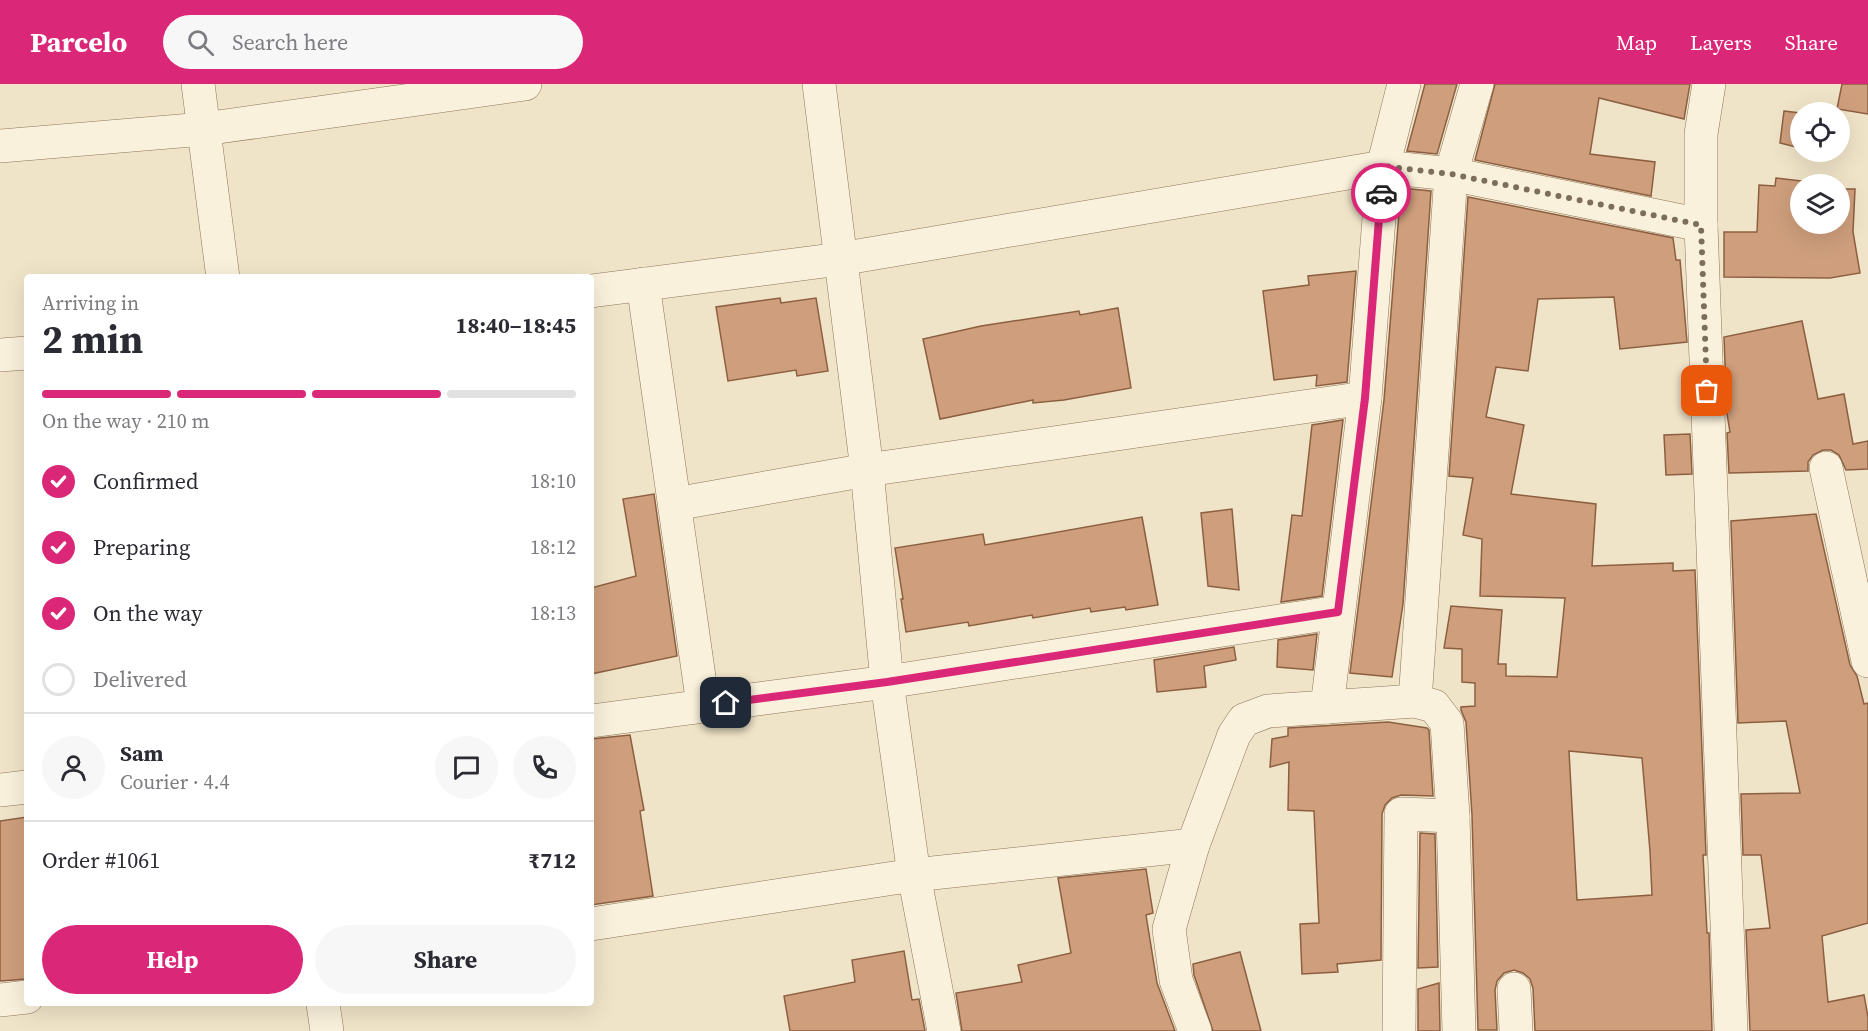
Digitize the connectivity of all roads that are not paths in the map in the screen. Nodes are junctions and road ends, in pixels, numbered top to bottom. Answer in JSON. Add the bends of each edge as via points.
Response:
{"nodes":[{"id":1,"x":198,"y":84,"type":"edge"},
{"id":2,"x":525,"y":84,"type":"edge"},
{"id":3,"x":819,"y":84,"type":"edge"},
{"id":4,"x":1404,"y":84,"type":"edge"},
{"id":5,"x":1477,"y":84,"type":"edge"},
{"id":6,"x":1709,"y":84,"type":"edge"},
{"id":7,"x":204,"y":129,"type":"junction"},
{"id":8,"x":0,"y":146,"type":"edge"},
{"id":9,"x":1383,"y":166,"type":"junction"},
{"id":10,"x":1451,"y":174,"type":"junction"},
{"id":11,"x":1701,"y":225,"type":"junction"},
{"id":12,"x":840,"y":259,"type":"junction"},
{"id":13,"x":222,"y":274,"type":"edge"},
{"id":14,"x":643,"y":284,"type":"junction"},
{"id":15,"x":594,"y":291,"type":"edge"},
{"id":16,"x":24,"y":353,"type":"edge"},
{"id":17,"x":0,"y":355,"type":"edge"},
{"id":18,"x":1365,"y":398,"type":"junction"},
{"id":19,"x":1826,"y":468,"type":"dead end"},
{"id":20,"x":867,"y":470,"type":"junction"},
{"id":21,"x":675,"y":504,"type":"junction"},
{"id":22,"x":1338,"y":612,"type":"junction"},
{"id":23,"x":1868,"y":661,"type":"edge"},
{"id":24,"x":887,"y":682,"type":"junction"},
{"id":25,"x":1415,"y":701,"type":"junction"},
{"id":26,"x":703,"y":705,"type":"junction"},
{"id":27,"x":1327,"y":707,"type":"junction"},
{"id":28,"x":594,"y":721,"type":"edge"},
{"id":29,"x":24,"y":787,"type":"edge"},
{"id":30,"x":0,"y":790,"type":"edge"},
{"id":31,"x":1453,"y":816,"type":"junction"},
{"id":32,"x":1193,"y":845,"type":"junction"},
{"id":33,"x":914,"y":875,"type":"junction"},
{"id":34,"x":594,"y":924,"type":"edge"},
{"id":35,"x":1514,"y":989,"type":"dead end"},
{"id":36,"x":24,"y":997,"type":"edge"},
{"id":37,"x":0,"y":1000,"type":"edge"},
{"id":38,"x":323,"y":1006,"type":"edge"},
{"id":39,"x":327,"y":1031,"type":"edge"},
{"id":40,"x":944,"y":1031,"type":"edge"},
{"id":41,"x":1196,"y":1031,"type":"edge"},
{"id":42,"x":1399,"y":1031,"type":"edge"},
{"id":43,"x":1459,"y":1031,"type":"edge"},
{"id":44,"x":1516,"y":1031,"type":"edge"},
{"id":45,"x":1731,"y":1031,"type":"edge"}],
"edges":[{"from":1,"to":7,"type":"street"},
{"from":2,"to":7,"type":"street"},
{"from":3,"to":12,"type":"street"},
{"from":4,"to":9,"type":"street"},
{"from":5,"to":10,"type":"street"},
{"from":6,"to":11,"type":"street","via":[[1701,134]]},
{"from":7,"to":8,"type":"street"},
{"from":7,"to":13,"type":"street"},
{"from":9,"to":10,"type":"street"},
{"from":9,"to":12,"type":"street"},
{"from":9,"to":18,"type":"street"},
{"from":10,"to":11,"type":"street"},
{"from":10,"to":25,"type":"street"},
{"from":11,"to":45,"type":"street"},
{"from":12,"to":14,"type":"street"},
{"from":12,"to":20,"type":"street"},
{"from":14,"to":15,"type":"street"},
{"from":14,"to":21,"type":"street"},
{"from":16,"to":17,"type":"street"},
{"from":18,"to":20,"type":"street"},
{"from":18,"to":22,"type":"street"},
{"from":19,"to":23,"type":"street"},
{"from":20,"to":21,"type":"street"},
{"from":20,"to":24,"type":"street"},
{"from":21,"to":26,"type":"street"},
{"from":22,"to":24,"type":"street"},
{"from":22,"to":27,"type":"street"},
{"from":24,"to":26,"type":"street"},
{"from":24,"to":33,"type":"street"},
{"from":25,"to":27,"type":"street"},
{"from":25,"to":31,"type":"street","via":[[1434,706],[1447,723]]},
{"from":26,"to":28,"type":"street"},
{"from":27,"to":32,"type":"street","via":[[1268,711],[1244,720],[1234,735]]},
{"from":29,"to":30,"type":"street"},
{"from":31,"to":42,"type":"street","via":[[1401,814]]},
{"from":31,"to":43,"type":"street"},
{"from":32,"to":33,"type":"street"},
{"from":32,"to":41,"type":"street","via":[[1169,929],[1176,980]]},
{"from":33,"to":34,"type":"street"},
{"from":33,"to":40,"type":"street"},
{"from":35,"to":44,"type":"street"},
{"from":36,"to":37,"type":"street"},
{"from":38,"to":39,"type":"street"}]}
